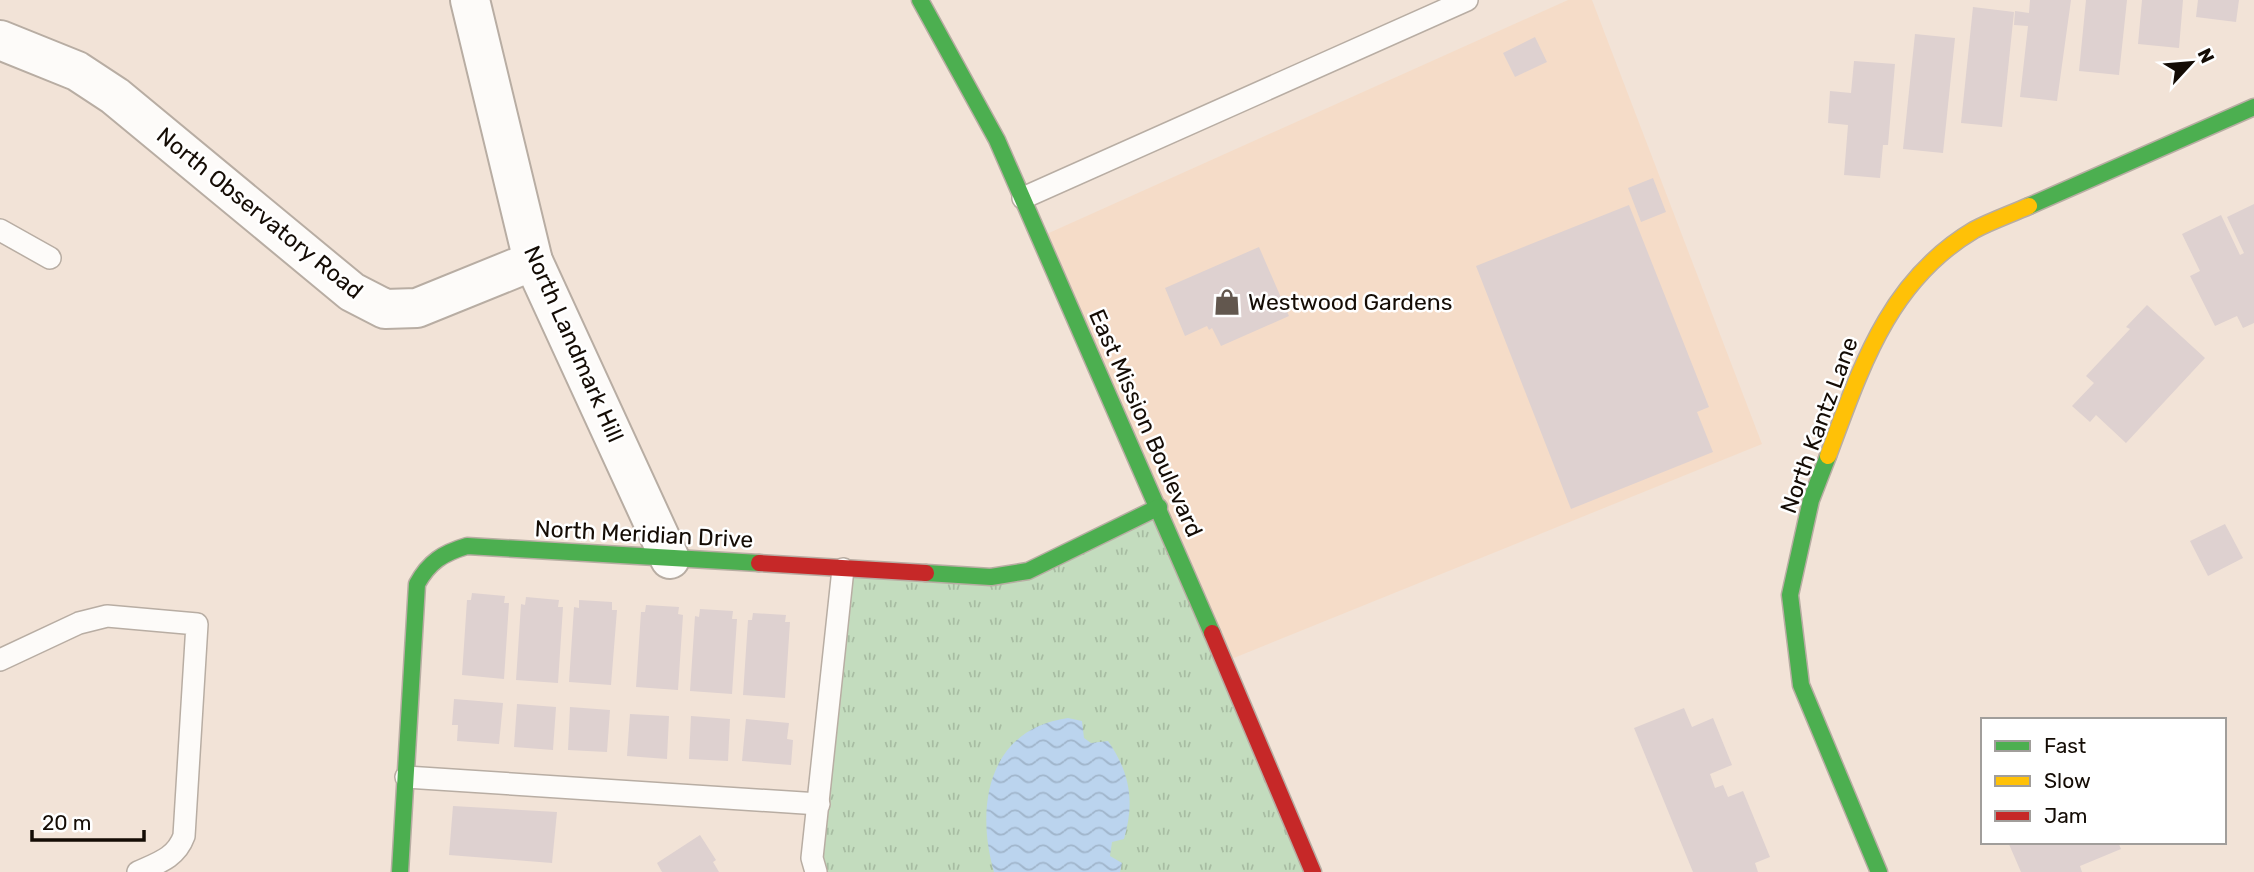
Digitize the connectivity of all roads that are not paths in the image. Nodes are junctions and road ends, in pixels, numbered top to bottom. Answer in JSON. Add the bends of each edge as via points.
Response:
{"nodes":[{"id":1,"x":470,"y":0,"type":"edge"},
{"id":2,"x":920,"y":0,"type":"edge"},
{"id":3,"x":1467,"y":0,"type":"edge"},
{"id":4,"x":0,"y":40,"type":"edge"},
{"id":5,"x":2254,"y":107,"type":"edge"},
{"id":6,"x":1023,"y":198,"type":"junction"},
{"id":7,"x":0,"y":230,"type":"edge"},
{"id":8,"x":50,"y":258,"type":"dead end"},
{"id":9,"x":533,"y":261,"type":"junction"},
{"id":10,"x":1159,"y":507,"type":"junction"},
{"id":11,"x":670,"y":559,"type":"junction"},
{"id":12,"x":843,"y":569,"type":"junction"},
{"id":13,"x":0,"y":660,"type":"edge"},
{"id":14,"x":406,"y":777,"type":"junction"},
{"id":15,"x":819,"y":804,"type":"junction"},
{"id":16,"x":138,"y":872,"type":"edge"},
{"id":17,"x":400,"y":872,"type":"edge"},
{"id":18,"x":816,"y":872,"type":"edge"},
{"id":19,"x":1313,"y":872,"type":"edge"},
{"id":20,"x":1879,"y":872,"type":"edge"}],
"edges":[{"from":1,"to":9,"type":"street","name":"North Landmark Hill"},
{"from":2,"to":6,"type":"street","name":"East Mission Boulevard","via":[[997,140]]},
{"from":3,"to":6,"type":"lane"},
{"from":4,"to":9,"type":"street","name":"North Observatory Road","via":[[78,71],[115,96],[352,292],[385,309],[416,308]]},
{"from":5,"to":20,"type":"street","name":"North Kantz Lane","via":[[1975,230],[1934,259],[1901,296],[1870,346],[1811,500],[1790,595],[1801,685]]},
{"from":6,"to":10,"type":"street","name":"East Mission Boulevard"},
{"from":7,"to":8,"type":"lane"},
{"from":9,"to":11,"type":"street","name":"North Landmark Hill"},
{"from":10,"to":12,"type":"street","name":"North Meridian Drive","via":[[1028,571],[991,577]]},
{"from":10,"to":19,"type":"street","name":"East Mission Boulevard"},
{"from":11,"to":12,"type":"street","name":"North Meridian Drive"},
{"from":11,"to":14,"type":"street","name":"North Meridian Drive","via":[[467,546],[442,552],[426,565],[417,584]]},
{"from":12,"to":15,"type":"lane"},
{"from":13,"to":16,"type":"lane","via":[[79,623],[107,616],[197,624],[184,836],[180,849]]},
{"from":14,"to":15,"type":"lane"},
{"from":14,"to":17,"type":"street","name":"North Meridian Drive"},
{"from":15,"to":18,"type":"lane","via":[[812,858]]}]}
